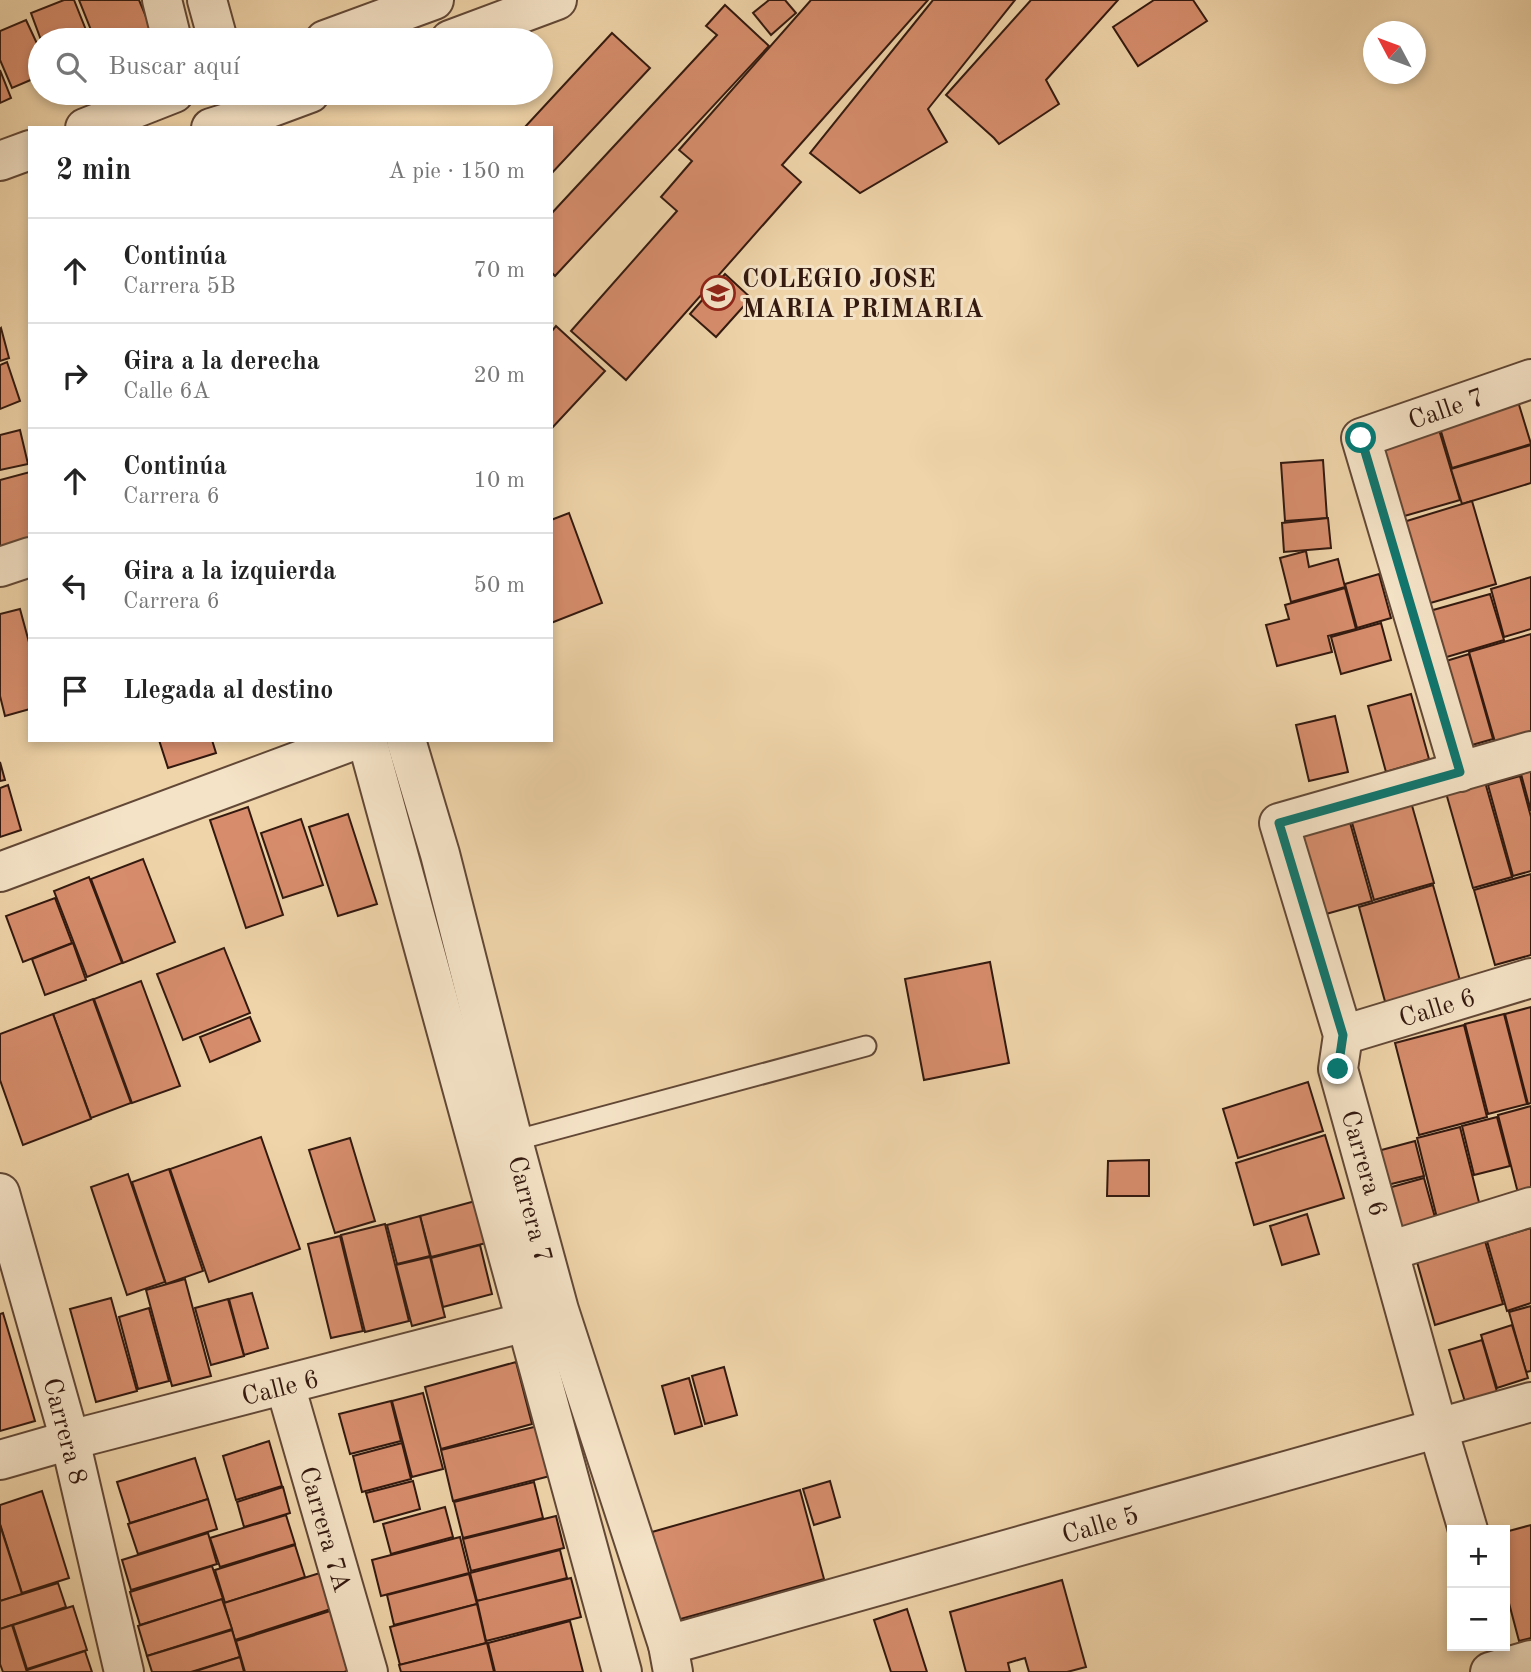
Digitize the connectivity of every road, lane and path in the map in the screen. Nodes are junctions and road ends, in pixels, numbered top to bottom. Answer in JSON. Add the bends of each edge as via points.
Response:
{"nodes":[{"id":1,"x":162,"y":0,"type":"edge"},
{"id":2,"x":207,"y":0,"type":"edge"},
{"id":3,"x":434,"y":0,"type":"edge"},
{"id":4,"x":556,"y":0,"type":"edge"},
{"id":5,"x":169,"y":28,"type":"edge"},
{"id":6,"x":215,"y":28,"type":"edge"},
{"id":7,"x":358,"y":28,"type":"edge"},
{"id":8,"x":482,"y":28,"type":"edge"},
{"id":9,"x":143,"y":105,"type":"edge"},
{"id":10,"x":191,"y":105,"type":"edge"},
{"id":11,"x":270,"y":105,"type":"edge"},
{"id":12,"x":231,"y":117,"type":"edge"},
{"id":13,"x":90,"y":126,"type":"edge"},
{"id":14,"x":199,"y":126,"type":"edge"},
{"id":15,"x":28,"y":151,"type":"edge"},
{"id":16,"x":0,"y":161,"type":"edge"},
{"id":17,"x":1531,"y":379,"type":"edge"},
{"id":18,"x":28,"y":557,"type":"edge"},
{"id":19,"x":0,"y":567,"type":"edge"},
{"id":20,"x":350,"y":742,"type":"edge"},
{"id":21,"x":369,"y":742,"type":"edge"},
{"id":22,"x":407,"y":742,"type":"edge"},
{"id":23,"x":1531,"y":751,"type":"edge"},
{"id":24,"x":1460,"y":772,"type":"junction"},
{"id":25,"x":0,"y":873,"type":"edge"},
{"id":26,"x":1531,"y":978,"type":"edge"},
{"id":27,"x":1343,"y":1035,"type":"junction"},
{"id":28,"x":866,"y":1046,"type":"dead end"},
{"id":29,"x":513,"y":1142,"type":"junction"},
{"id":30,"x":0,"y":1193,"type":"edge"},
{"id":31,"x":1531,"y":1207,"type":"edge"},
{"id":32,"x":1389,"y":1251,"type":"junction"},
{"id":33,"x":542,"y":1316,"type":"junction"},
{"id":34,"x":285,"y":1385,"type":"junction"},
{"id":35,"x":1531,"y":1402,"type":"edge"},
{"id":36,"x":1438,"y":1429,"type":"junction"},
{"id":37,"x":70,"y":1440,"type":"junction"},
{"id":38,"x":0,"y":1460,"type":"edge"},
{"id":39,"x":1467,"y":1525,"type":"edge"},
{"id":40,"x":671,"y":1659,"type":"edge"},
{"id":41,"x":124,"y":1672,"type":"edge"},
{"id":42,"x":368,"y":1672,"type":"edge"},
{"id":43,"x":622,"y":1672,"type":"edge"}],
"edges":[{"from":1,"to":5,"type":"street"},
{"from":2,"to":6,"type":"street"},
{"from":3,"to":7,"type":"street"},
{"from":4,"to":8,"type":"street"},
{"from":9,"to":13,"type":"street"},
{"from":10,"to":14,"type":"street"},
{"from":11,"to":12,"type":"street"},
{"from":15,"to":16,"type":"street"},
{"from":17,"to":24,"type":"street","name":"Calle 7","via":[[1361,438]]},
{"from":18,"to":19,"type":"street"},
{"from":20,"to":25,"type":"street"},
{"from":21,"to":33,"type":"street","name":"Carrera 7"},
{"from":22,"to":29,"type":"street","name":"Carrera 7"},
{"from":23,"to":24,"type":"street"},
{"from":24,"to":27,"type":"street","name":"Carrera 6","via":[[1279,823]]},
{"from":26,"to":27,"type":"street","name":"Calle 6"},
{"from":27,"to":32,"type":"street","name":"Carrera 6","via":[[1338,1069]]},
{"from":28,"to":29,"type":"lane"},
{"from":29,"to":33,"type":"street","name":"Carrera 7"},
{"from":30,"to":37,"type":"street","name":"Carrera 8"},
{"from":31,"to":32,"type":"street"},
{"from":32,"to":36,"type":"street","name":"Carrera 6"},
{"from":33,"to":34,"type":"street","name":"Calle 6"},
{"from":33,"to":40,"type":"street","name":"Carrera 7"},
{"from":33,"to":43,"type":"street","name":"Carrera 7"},
{"from":34,"to":37,"type":"street","name":"Calle 6"},
{"from":34,"to":42,"type":"street","name":"Carrera 7A"},
{"from":35,"to":36,"type":"street","name":"Calle 5"},
{"from":36,"to":39,"type":"street","name":"Carrera 6"},
{"from":36,"to":40,"type":"street","name":"Calle 5"},
{"from":37,"to":38,"type":"street","name":"Calle 6"},
{"from":37,"to":41,"type":"street","name":"Carrera 8"}]}
